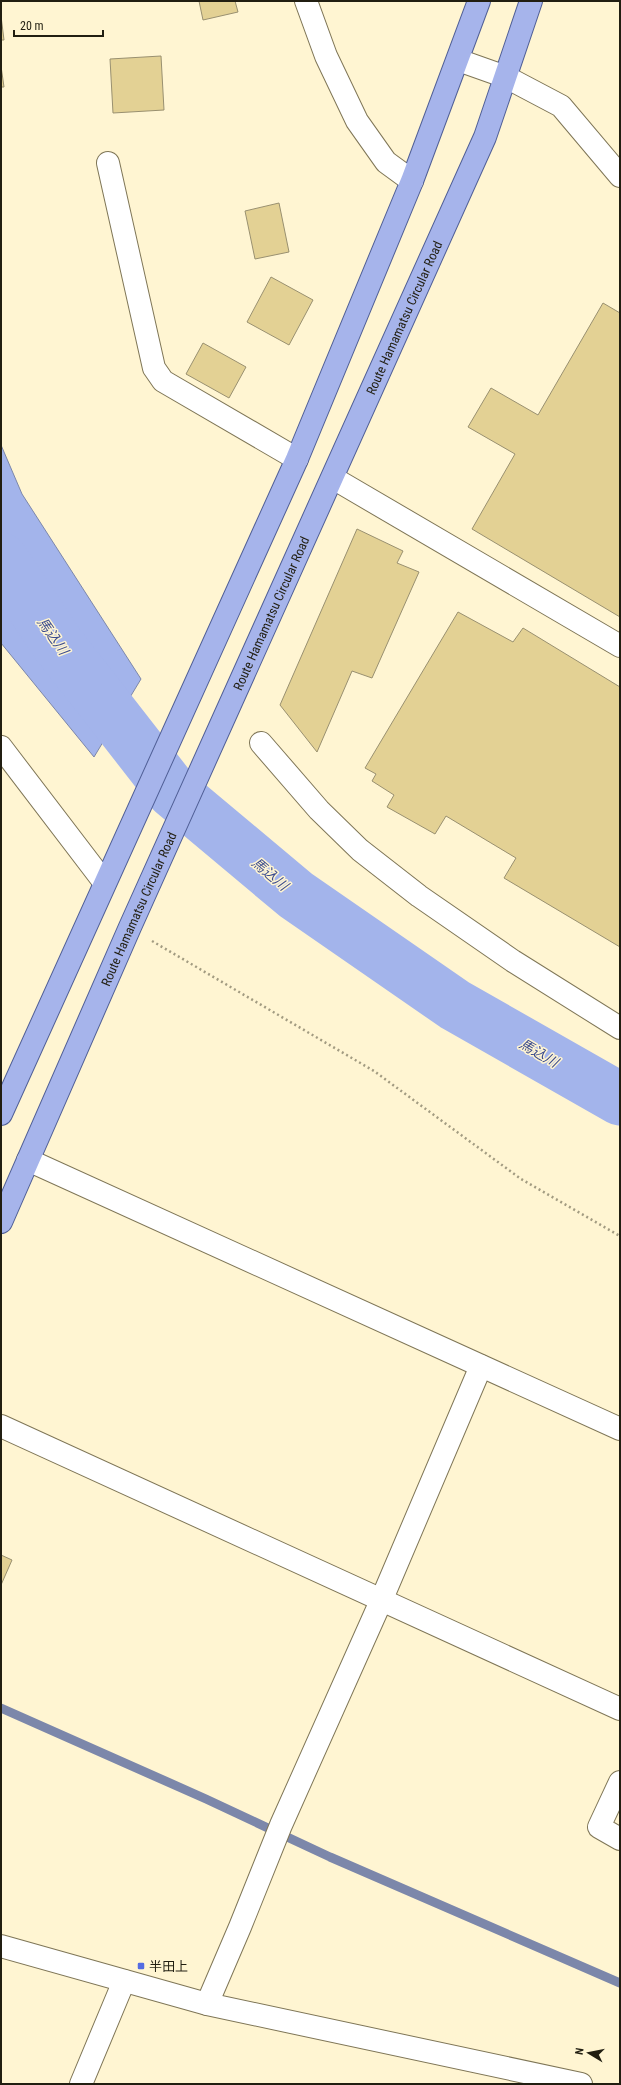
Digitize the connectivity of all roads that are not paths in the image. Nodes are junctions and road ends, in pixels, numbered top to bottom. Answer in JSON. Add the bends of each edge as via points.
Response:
{"nodes":[{"id":1,"x":306,"y":1,"type":"edge"},
{"id":2,"x":479,"y":1,"type":"edge"},
{"id":3,"x":531,"y":1,"type":"edge"},
{"id":4,"x":458,"y":60,"type":"junction"},
{"id":5,"x":506,"y":77,"type":"junction"},
{"id":6,"x":108,"y":163,"type":"dead end"},
{"id":7,"x":620,"y":176,"type":"edge"},
{"id":8,"x":412,"y":181,"type":"junction"},
{"id":9,"x":297,"y":459,"type":"junction"},
{"id":10,"x":333,"y":478,"type":"junction"},
{"id":11,"x":620,"y":646,"type":"edge"},
{"id":12,"x":261,"y":743,"type":"dead end"},
{"id":13,"x":1,"y":747,"type":"edge"},
{"id":14,"x":106,"y":878,"type":"junction"},
{"id":15,"x":620,"y":1028,"type":"edge"},
{"id":16,"x":1,"y":1114,"type":"edge"},
{"id":17,"x":28,"y":1160,"type":"junction"},
{"id":18,"x":1,"y":1222,"type":"edge"},
{"id":19,"x":481,"y":1366,"type":"junction"},
{"id":20,"x":1,"y":1426,"type":"edge"},
{"id":21,"x":620,"y":1429,"type":"edge"},
{"id":22,"x":381,"y":1601,"type":"junction"},
{"id":23,"x":620,"y":1709,"type":"edge"},
{"id":24,"x":620,"y":1782,"type":"edge"},
{"id":25,"x":620,"y":1839,"type":"edge"},
{"id":26,"x":1,"y":1946,"type":"edge"},
{"id":27,"x":124,"y":1981,"type":"junction"},
{"id":28,"x":207,"y":2004,"type":"junction"},
{"id":29,"x":80,"y":2084,"type":"edge"},
{"id":30,"x":581,"y":2084,"type":"edge"}],
"edges":[{"from":1,"to":8,"type":"street","via":[[326,56],[357,121],[386,162]]},
{"from":2,"to":4,"type":"main road"},
{"from":3,"to":5,"type":"main road","name":"Route Hamamatsu Circular Road"},
{"from":4,"to":5,"type":"street"},
{"from":4,"to":8,"type":"main road"},
{"from":5,"to":7,"type":"street","via":[[561,106]]},
{"from":5,"to":10,"type":"main road","name":"Route Hamamatsu Circular Road","via":[[485,136]]},
{"from":6,"to":9,"type":"street","via":[[154,368],[163,381]]},
{"from":8,"to":9,"type":"main road"},
{"from":9,"to":14,"type":"main road"},
{"from":10,"to":11,"type":"street"},
{"from":10,"to":17,"type":"main road","name":"Route Hamamatsu Circular Road","via":[[139,905]]},
{"from":12,"to":15,"type":"street","via":[[319,810],[360,850],[419,896],[513,961]]},
{"from":13,"to":14,"type":"street"},
{"from":14,"to":16,"type":"main road"},
{"from":17,"to":18,"type":"main road","name":"Route Hamamatsu Circular Road"},
{"from":17,"to":19,"type":"street"},
{"from":19,"to":21,"type":"street"},
{"from":19,"to":22,"type":"street"},
{"from":20,"to":22,"type":"street"},
{"from":22,"to":23,"type":"street"},
{"from":22,"to":28,"type":"street","via":[[277,1835]]},
{"from":24,"to":25,"type":"street","via":[[599,1827]]},
{"from":26,"to":27,"type":"street"},
{"from":27,"to":28,"type":"street"},
{"from":27,"to":29,"type":"street"},
{"from":28,"to":30,"type":"street"}]}
